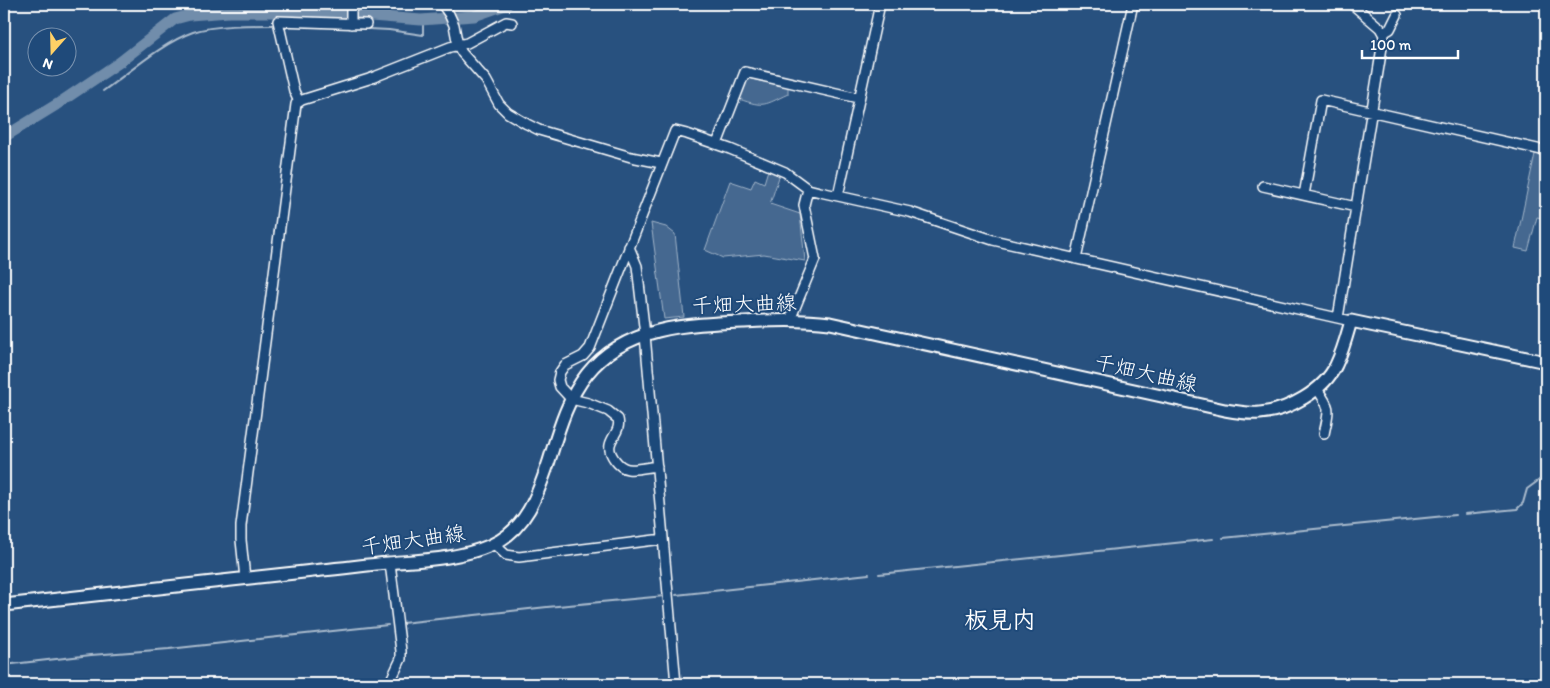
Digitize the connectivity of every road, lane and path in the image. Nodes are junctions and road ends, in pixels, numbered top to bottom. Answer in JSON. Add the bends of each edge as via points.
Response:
{"nodes":[{"id":1,"x":442,"y":4,"type":"edge"},
{"id":2,"x":880,"y":4,"type":"edge"},
{"id":3,"x":1133,"y":4,"type":"edge"},
{"id":4,"x":1352,"y":4,"type":"edge"},
{"id":5,"x":354,"y":7,"type":"edge"},
{"id":6,"x":1396,"y":16,"type":"dead end"},
{"id":7,"x":268,"y":21,"type":"dead end"},
{"id":8,"x":278,"y":21,"type":"junction"},
{"id":9,"x":351,"y":23,"type":"junction"},
{"id":10,"x":512,"y":23,"type":"dead end"},
{"id":11,"x":366,"y":24,"type":"dead end"},
{"id":12,"x":1383,"y":33,"type":"junction"},
{"id":13,"x":458,"y":46,"type":"junction"},
{"id":14,"x":858,"y":98,"type":"junction"},
{"id":15,"x":299,"y":102,"type":"junction"},
{"id":16,"x":1371,"y":112,"type":"junction"},
{"id":17,"x":717,"y":144,"type":"junction"},
{"id":18,"x":1546,"y":151,"type":"edge"},
{"id":19,"x":661,"y":163,"type":"junction"},
{"id":20,"x":1263,"y":186,"type":"dead end"},
{"id":21,"x":808,"y":188,"type":"junction"},
{"id":22,"x":1304,"y":195,"type":"junction"},
{"id":23,"x":838,"y":196,"type":"junction"},
{"id":24,"x":1356,"y":207,"type":"junction"},
{"id":25,"x":629,"y":247,"type":"junction"},
{"id":26,"x":1076,"y":259,"type":"junction"},
{"id":27,"x":1338,"y":318,"type":"junction"},
{"id":28,"x":790,"y":320,"type":"junction"},
{"id":29,"x":1352,"y":321,"type":"junction"},
{"id":30,"x":645,"y":335,"type":"junction"},
{"id":31,"x":1546,"y":362,"type":"edge"},
{"id":32,"x":1316,"y":389,"type":"junction"},
{"id":33,"x":571,"y":399,"type":"junction"},
{"id":34,"x":1324,"y":434,"type":"dead end"},
{"id":35,"x":657,"y":466,"type":"junction"},
{"id":36,"x":663,"y":539,"type":"junction"},
{"id":37,"x":494,"y":544,"type":"junction"},
{"id":38,"x":390,"y":563,"type":"junction"},
{"id":39,"x":245,"y":578,"type":"junction"},
{"id":40,"x":4,"y":605,"type":"edge"},
{"id":41,"x":389,"y":684,"type":"edge"},
{"id":42,"x":676,"y":684,"type":"edge"}],
"edges":[{"from":1,"to":13,"type":"street","via":[[454,25]]},
{"from":2,"to":14,"type":"street"},
{"from":3,"to":26,"type":"street"},
{"from":4,"to":12,"type":"street"},
{"from":5,"to":9,"type":"street"},
{"from":6,"to":12,"type":"street","via":[[1390,29]]},
{"from":7,"to":8,"type":"street"},
{"from":8,"to":9,"type":"street"},
{"from":8,"to":15,"type":"street"},
{"from":9,"to":11,"type":"street"},
{"from":10,"to":13,"type":"street","via":[[506,22]]},
{"from":12,"to":16,"type":"street"},
{"from":13,"to":15,"type":"street"},
{"from":13,"to":19,"type":"street","via":[[486,80],[503,109],[527,124],[631,157]]},
{"from":14,"to":17,"type":"street","via":[[745,72]]},
{"from":14,"to":23,"type":"street"},
{"from":15,"to":39,"type":"street","via":[[294,108],[241,526]]},
{"from":16,"to":18,"type":"street"},
{"from":16,"to":22,"type":"street","via":[[1321,100]]},
{"from":16,"to":24,"type":"street"},
{"from":17,"to":19,"type":"street","via":[[675,131]]},
{"from":17,"to":21,"type":"street","via":[[785,172]]},
{"from":19,"to":25,"type":"street"},
{"from":20,"to":22,"type":"street"},
{"from":21,"to":23,"type":"street"},
{"from":21,"to":28,"type":"street","via":[[804,205],[815,259]]},
{"from":22,"to":24,"type":"street"},
{"from":23,"to":26,"type":"street","via":[[910,212],[993,240]]},
{"from":24,"to":27,"type":"street"},
{"from":25,"to":30,"type":"street","via":[[637,266]]},
{"from":25,"to":33,"type":"street","via":[[590,348],[560,372],[560,387]]},
{"from":26,"to":27,"type":"street"},
{"from":27,"to":29,"type":"street"},
{"from":28,"to":30,"type":"main road","name":"千畑大曲線","via":[[694,324]]},
{"from":28,"to":32,"type":"main road","name":"千畑大曲線","via":[[830,323],[1243,413],[1277,410]]},
{"from":29,"to":31,"type":"main road"},
{"from":29,"to":32,"type":"main road","name":"千畑大曲線","via":[[1336,366]]},
{"from":30,"to":33,"type":"main road","name":"千畑大曲線","via":[[618,348],[596,364]]},
{"from":30,"to":35,"type":"street"},
{"from":32,"to":34,"type":"street","via":[[1329,410]]},
{"from":33,"to":35,"type":"street","via":[[601,408],[618,419],[620,423],[609,449],[613,458],[624,467]]},
{"from":33,"to":37,"type":"main road","name":"千畑大曲線","via":[[531,507],[517,527]]},
{"from":35,"to":36,"type":"street"},
{"from":36,"to":37,"type":"street","via":[[518,557],[506,555]]},
{"from":36,"to":42,"type":"street"},
{"from":37,"to":38,"type":"main road","name":"千畑大曲線","via":[[457,556]]},
{"from":38,"to":39,"type":"main road","name":"千畑大曲線"},
{"from":38,"to":41,"type":"street","via":[[401,659]]},
{"from":39,"to":40,"type":"main road","name":"千畑大曲線"}]}
